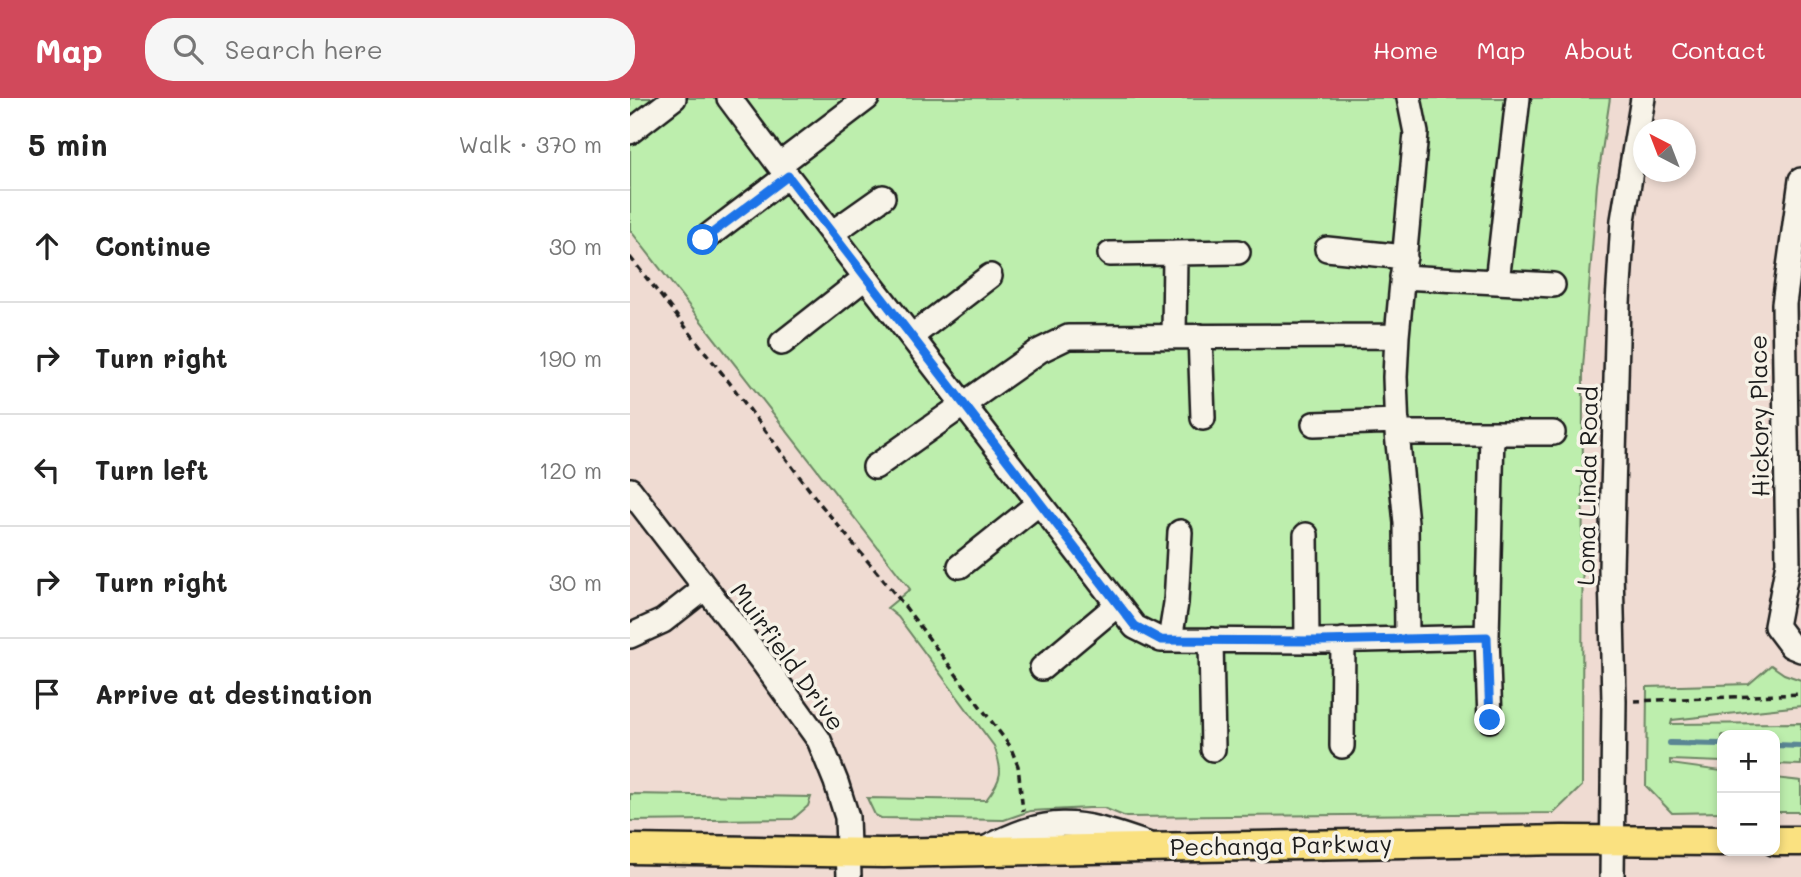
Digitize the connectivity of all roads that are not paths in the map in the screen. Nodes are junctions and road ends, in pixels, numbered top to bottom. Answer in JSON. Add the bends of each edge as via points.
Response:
{"nodes":[{"id":1,"x":674,"y":98,"type":"edge"},
{"id":2,"x":729,"y":98,"type":"edge"},
{"id":3,"x":1409,"y":98,"type":"edge"},
{"id":4,"x":1518,"y":98,"type":"edge"},
{"id":5,"x":1643,"y":98,"type":"edge"},
{"id":6,"x":853,"y":102,"type":"edge"},
{"id":7,"x":630,"y":132,"type":"edge"},
{"id":8,"x":783,"y":170,"type":"junction"},
{"id":9,"x":1801,"y":180,"type":"edge"},
{"id":10,"x":883,"y":197,"type":"dead end"},
{"id":11,"x":832,"y":233,"type":"junction"},
{"id":12,"x":703,"y":240,"type":"dead end"},
{"id":13,"x":1327,"y":249,"type":"dead end"},
{"id":14,"x":1175,"y":253,"type":"junction"},
{"id":15,"x":1238,"y":253,"type":"dead end"},
{"id":16,"x":1110,"y":254,"type":"dead end"},
{"id":17,"x":1404,"y":267,"type":"junction"},
{"id":18,"x":990,"y":276,"type":"dead end"},
{"id":19,"x":866,"y":277,"type":"junction"},
{"id":20,"x":1497,"y":282,"type":"junction"},
{"id":21,"x":1553,"y":285,"type":"dead end"},
{"id":22,"x":912,"y":336,"type":"junction"},
{"id":23,"x":1174,"y":336,"type":"junction"},
{"id":24,"x":1200,"y":336,"type":"junction"},
{"id":25,"x":1397,"y":336,"type":"junction"},
{"id":26,"x":782,"y":343,"type":"dead end"},
{"id":27,"x":1793,"y":384,"type":"edge"},
{"id":28,"x":963,"y":404,"type":"junction"},
{"id":29,"x":1203,"y":418,"type":"dead end"},
{"id":30,"x":1314,"y":424,"type":"dead end"},
{"id":31,"x":1397,"y":427,"type":"junction"},
{"id":32,"x":1492,"y":433,"type":"junction"},
{"id":33,"x":1553,"y":433,"type":"dead end"},
{"id":34,"x":875,"y":467,"type":"dead end"},
{"id":35,"x":630,"y":490,"type":"edge"},
{"id":36,"x":1040,"y":502,"type":"junction"},
{"id":37,"x":1181,"y":532,"type":"dead end"},
{"id":38,"x":1306,"y":535,"type":"dead end"},
{"id":39,"x":960,"y":566,"type":"dead end"},
{"id":40,"x":705,"y":588,"type":"junction"},
{"id":41,"x":1117,"y":605,"type":"junction"},
{"id":42,"x":630,"y":636,"type":"edge"},
{"id":43,"x":1487,"y":637,"type":"junction"},
{"id":44,"x":1407,"y":639,"type":"junction"},
{"id":45,"x":1170,"y":640,"type":"junction"},
{"id":46,"x":1211,"y":640,"type":"junction"},
{"id":47,"x":1343,"y":640,"type":"junction"},
{"id":48,"x":1307,"y":641,"type":"junction"},
{"id":49,"x":1796,"y":648,"type":"edge"},
{"id":50,"x":1042,"y":668,"type":"dead end"},
{"id":51,"x":1490,"y":720,"type":"dead end"},
{"id":52,"x":1342,"y":746,"type":"dead end"},
{"id":53,"x":1213,"y":749,"type":"dead end"},
{"id":54,"x":1613,"y":840,"type":"junction"},
{"id":55,"x":1717,"y":841,"type":"edge"},
{"id":56,"x":1780,"y":841,"type":"edge"},
{"id":57,"x":1801,"y":841,"type":"edge"},
{"id":58,"x":630,"y":849,"type":"edge"},
{"id":59,"x":848,"y":864,"type":"edge"},
{"id":60,"x":1612,"y":877,"type":"edge"}],
"edges":[{"from":1,"to":7,"type":"street"},
{"from":2,"to":8,"type":"street"},
{"from":3,"to":17,"type":"street","via":[[1416,134]]},
{"from":4,"to":20,"type":"street"},
{"from":5,"to":54,"type":"street","name":"Loma Linda Road","via":[[1623,220],[1618,303],[1611,569]]},
{"from":6,"to":8,"type":"street"},
{"from":8,"to":11,"type":"street"},
{"from":8,"to":12,"type":"street"},
{"from":9,"to":27,"type":"street","name":"Hickory Place","via":[[1784,304]]},
{"from":10,"to":11,"type":"street"},
{"from":11,"to":19,"type":"street"},
{"from":13,"to":17,"type":"street"},
{"from":14,"to":15,"type":"street"},
{"from":14,"to":16,"type":"street"},
{"from":14,"to":23,"type":"street"},
{"from":17,"to":20,"type":"street"},
{"from":17,"to":25,"type":"street"},
{"from":18,"to":22,"type":"street"},
{"from":19,"to":22,"type":"street"},
{"from":19,"to":26,"type":"street"},
{"from":20,"to":21,"type":"street"},
{"from":22,"to":28,"type":"street"},
{"from":23,"to":24,"type":"street"},
{"from":23,"to":28,"type":"street","via":[[1068,337],[1039,351]]},
{"from":24,"to":25,"type":"street"},
{"from":24,"to":29,"type":"street"},
{"from":25,"to":31,"type":"street"},
{"from":27,"to":49,"type":"street","name":"Hickory Place","via":[[1788,563],[1776,626]]},
{"from":28,"to":34,"type":"street"},
{"from":28,"to":36,"type":"street"},
{"from":30,"to":31,"type":"street"},
{"from":31,"to":32,"type":"street"},
{"from":31,"to":44,"type":"street","via":[[1406,523]]},
{"from":32,"to":33,"type":"street"},
{"from":32,"to":43,"type":"street"},
{"from":35,"to":40,"type":"street","name":"Muirfield Drive"},
{"from":36,"to":39,"type":"street"},
{"from":36,"to":41,"type":"street"},
{"from":37,"to":45,"type":"street"},
{"from":38,"to":48,"type":"street"},
{"from":40,"to":42,"type":"street","via":[[663,621]]},
{"from":40,"to":59,"type":"street","name":"Muirfield Drive","via":[[819,740],[847,817]]},
{"from":41,"to":45,"type":"street","via":[[1135,626]]},
{"from":41,"to":50,"type":"street"},
{"from":43,"to":44,"type":"street"},
{"from":43,"to":51,"type":"street"},
{"from":44,"to":47,"type":"street"},
{"from":45,"to":46,"type":"street"},
{"from":46,"to":48,"type":"street"},
{"from":46,"to":53,"type":"street"},
{"from":47,"to":48,"type":"street"},
{"from":47,"to":52,"type":"street"},
{"from":54,"to":55,"type":"main road","name":"Pechanga Parkway"},
{"from":54,"to":59,"type":"main road","name":"Pechanga Parkway","via":[[883,853]]},
{"from":54,"to":60,"type":"street","name":"Loma Linda Road"},
{"from":56,"to":57,"type":"main road"},
{"from":58,"to":59,"type":"main road","name":"Pechanga Parkway"}]}
